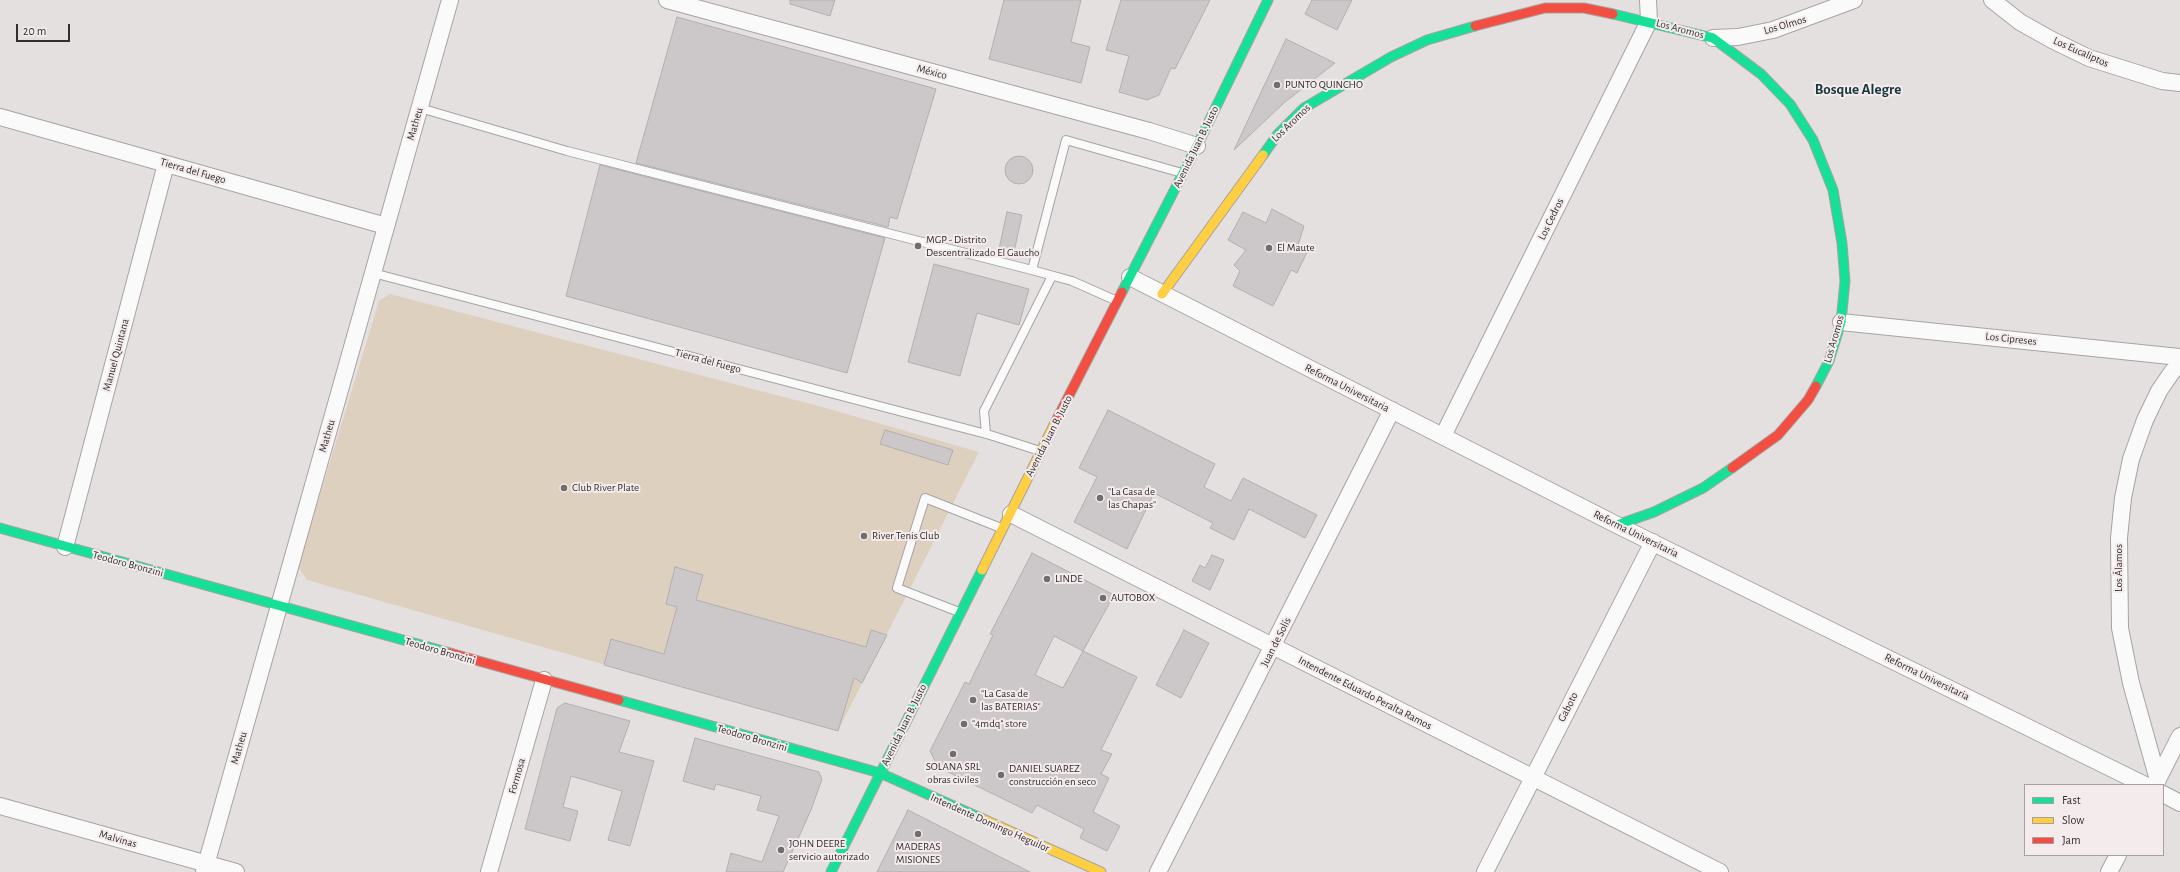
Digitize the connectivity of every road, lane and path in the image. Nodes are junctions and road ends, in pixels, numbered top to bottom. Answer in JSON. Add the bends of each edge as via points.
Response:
{"nodes":[{"id":1,"x":450,"y":0,"type":"edge"},
{"id":2,"x":667,"y":0,"type":"edge"},
{"id":3,"x":1268,"y":0,"type":"edge"},
{"id":4,"x":1648,"y":0,"type":"edge"},
{"id":5,"x":1854,"y":0,"type":"edge"},
{"id":6,"x":1992,"y":0,"type":"edge"},
{"id":7,"x":1649,"y":21,"type":"junction"},
{"id":8,"x":1713,"y":38,"type":"junction"},
{"id":9,"x":2180,"y":83,"type":"edge"},
{"id":10,"x":420,"y":108,"type":"junction"},
{"id":11,"x":0,"y":117,"type":"edge"},
{"id":12,"x":1197,"y":146,"type":"junction"},
{"id":13,"x":166,"y":164,"type":"junction"},
{"id":14,"x":1183,"y":173,"type":"junction"},
{"id":15,"x":386,"y":226,"type":"junction"},
{"id":16,"x":1032,"y":270,"type":"junction"},
{"id":17,"x":373,"y":274,"type":"junction"},
{"id":18,"x":1052,"y":276,"type":"junction"},
{"id":19,"x":1130,"y":278,"type":"junction"},
{"id":20,"x":1162,"y":294,"type":"junction"},
{"id":21,"x":1118,"y":302,"type":"junction"},
{"id":22,"x":1842,"y":322,"type":"junction"},
{"id":23,"x":2180,"y":357,"type":"edge"},
{"id":24,"x":2180,"y":364,"type":"edge"},
{"id":25,"x":1392,"y":410,"type":"junction"},
{"id":26,"x":986,"y":434,"type":"junction"},
{"id":27,"x":1443,"y":436,"type":"junction"},
{"id":28,"x":1041,"y":451,"type":"junction"},
{"id":29,"x":1011,"y":514,"type":"junction"},
{"id":30,"x":1618,"y":525,"type":"junction"},
{"id":31,"x":0,"y":528,"type":"edge"},
{"id":32,"x":1004,"y":529,"type":"junction"},
{"id":33,"x":1653,"y":542,"type":"junction"},
{"id":34,"x":65,"y":546,"type":"junction"},
{"id":35,"x":279,"y":606,"type":"junction"},
{"id":36,"x":960,"y":613,"type":"junction"},
{"id":37,"x":1274,"y":647,"type":"junction"},
{"id":38,"x":544,"y":680,"type":"junction"},
{"id":39,"x":2180,"y":736,"type":"edge"},
{"id":40,"x":880,"y":773,"type":"junction"},
{"id":41,"x":1532,"y":777,"type":"junction"},
{"id":42,"x":2151,"y":784,"type":"edge"},
{"id":43,"x":2155,"y":784,"type":"edge"},
{"id":44,"x":2156,"y":784,"type":"edge"},
{"id":45,"x":2164,"y":792,"type":"edge"},
{"id":46,"x":2180,"y":803,"type":"edge"},
{"id":47,"x":0,"y":806,"type":"edge"},
{"id":48,"x":2117,"y":856,"type":"edge"},
{"id":49,"x":205,"y":868,"type":"edge"},
{"id":50,"x":236,"y":872,"type":"edge"},
{"id":51,"x":489,"y":872,"type":"edge"},
{"id":52,"x":831,"y":872,"type":"edge"},
{"id":53,"x":1100,"y":872,"type":"edge"},
{"id":54,"x":1158,"y":872,"type":"edge"},
{"id":55,"x":1485,"y":872,"type":"edge"},
{"id":56,"x":1720,"y":872,"type":"edge"},
{"id":57,"x":2109,"y":872,"type":"edge"}],
"edges":[{"from":1,"to":10,"type":"street","name":"Matheu"},
{"from":2,"to":12,"type":"street","name":"México"},
{"from":3,"to":12,"type":"street","name":"Avenida Juan B. Justo"},
{"from":4,"to":7,"type":"street","name":"Los Cedros"},
{"from":5,"to":8,"type":"street","name":"Los Olmos","via":[[1773,30],[1738,37]]},
{"from":6,"to":9,"type":"street","name":"Los Eucaliptos","via":[[2020,22],[2089,58],[2162,81]]},
{"from":7,"to":8,"type":"street","name":"Los Aromos"},
{"from":7,"to":20,"type":"street","name":"Los Aromos","via":[[1584,8],[1545,8],[1507,16],[1427,40],[1385,60],[1304,108],[1278,134]]},
{"from":7,"to":27,"type":"street","name":"Los Cedros"},
{"from":8,"to":22,"type":"street","name":"Los Aromos","via":[[1766,79],[1790,104],[1813,140],[1833,190],[1842,242],[1845,281]]},
{"from":10,"to":15,"type":"street","name":"Matheu"},
{"from":10,"to":16,"type":"lane","via":[[567,152]]},
{"from":11,"to":13,"type":"street","name":"Tierra del Fuego"},
{"from":12,"to":14,"type":"street","name":"Avenida Juan B. Justo"},
{"from":13,"to":15,"type":"street","name":"Tierra del Fuego"},
{"from":13,"to":34,"type":"street","name":"Manuel Quintana"},
{"from":14,"to":16,"type":"lane","via":[[1066,140]]},
{"from":14,"to":19,"type":"street","name":"Avenida Juan B. Justo"},
{"from":15,"to":17,"type":"street","name":"Matheu"},
{"from":16,"to":18,"type":"lane"},
{"from":17,"to":26,"type":"lane","name":"Tierra del Fuego"},
{"from":17,"to":35,"type":"street","name":"Matheu"},
{"from":18,"to":21,"type":"lane"},
{"from":18,"to":26,"type":"lane","via":[[984,411]]},
{"from":19,"to":20,"type":"street","name":"Reforma Universitaria"},
{"from":19,"to":21,"type":"street","name":"Avenida Juan B. Justo"},
{"from":20,"to":25,"type":"street","name":"Reforma Universitaria"},
{"from":21,"to":28,"type":"street","name":"Avenida Juan B. Justo"},
{"from":22,"to":23,"type":"street","name":"Los Cipreses"},
{"from":22,"to":30,"type":"street","name":"Los Aromos","via":[[1829,361],[1808,400],[1778,435],[1703,488],[1654,512]]},
{"from":24,"to":43,"type":"street","name":"Los Álamos","via":[[2159,391],[2131,459],[2123,498],[2119,538],[2120,628]]},
{"from":25,"to":27,"type":"street","name":"Reforma Universitaria"},
{"from":25,"to":37,"type":"street","name":"Juan de Solís"},
{"from":26,"to":28,"type":"lane","name":"Tierra del Fuego"},
{"from":27,"to":30,"type":"street","name":"Reforma Universitaria"},
{"from":28,"to":29,"type":"street","name":"Avenida Juan B. Justo"},
{"from":29,"to":32,"type":"street","name":"Avenida Juan B. Justo"},
{"from":29,"to":37,"type":"street","name":"Intendente Eduardo Peralta Ramos"},
{"from":30,"to":33,"type":"street","name":"Reforma Universitaria"},
{"from":31,"to":34,"type":"street","name":"Teodoro Bronzini"},
{"from":32,"to":36,"type":"street","name":"Avenida Juan B. Justo"},
{"from":32,"to":36,"type":"lane","via":[[924,498],[897,588]]},
{"from":33,"to":41,"type":"street","name":"Gaboto"},
{"from":33,"to":42,"type":"street","name":"Reforma Universitaria"},
{"from":34,"to":35,"type":"street","name":"Teodoro Bronzini"},
{"from":35,"to":38,"type":"street","name":"Teodoro Bronzini"},
{"from":35,"to":49,"type":"street","name":"Matheu"},
{"from":36,"to":40,"type":"street","name":"Avenida Juan B. Justo"},
{"from":37,"to":41,"type":"street","name":"Intendente Eduardo Peralta Ramos"},
{"from":37,"to":54,"type":"street","name":"Juan de Solís"},
{"from":38,"to":40,"type":"street","name":"Teodoro Bronzini"},
{"from":38,"to":51,"type":"street","name":"Formosa"},
{"from":39,"to":44,"type":"street"},
{"from":40,"to":52,"type":"street","name":"Avenida Juan B. Justo"},
{"from":40,"to":53,"type":"street","name":"Intendente Domingo Heguilor"},
{"from":41,"to":55,"type":"street","name":"Gaboto"},
{"from":41,"to":56,"type":"street","name":"Intendente Eduardo Peralta Ramos"},
{"from":45,"to":46,"type":"street","name":"Reforma Universitaria"},
{"from":47,"to":49,"type":"street","name":"Malvinas"},
{"from":48,"to":57,"type":"street"},
{"from":49,"to":50,"type":"street","name":"Malvinas"}]}
